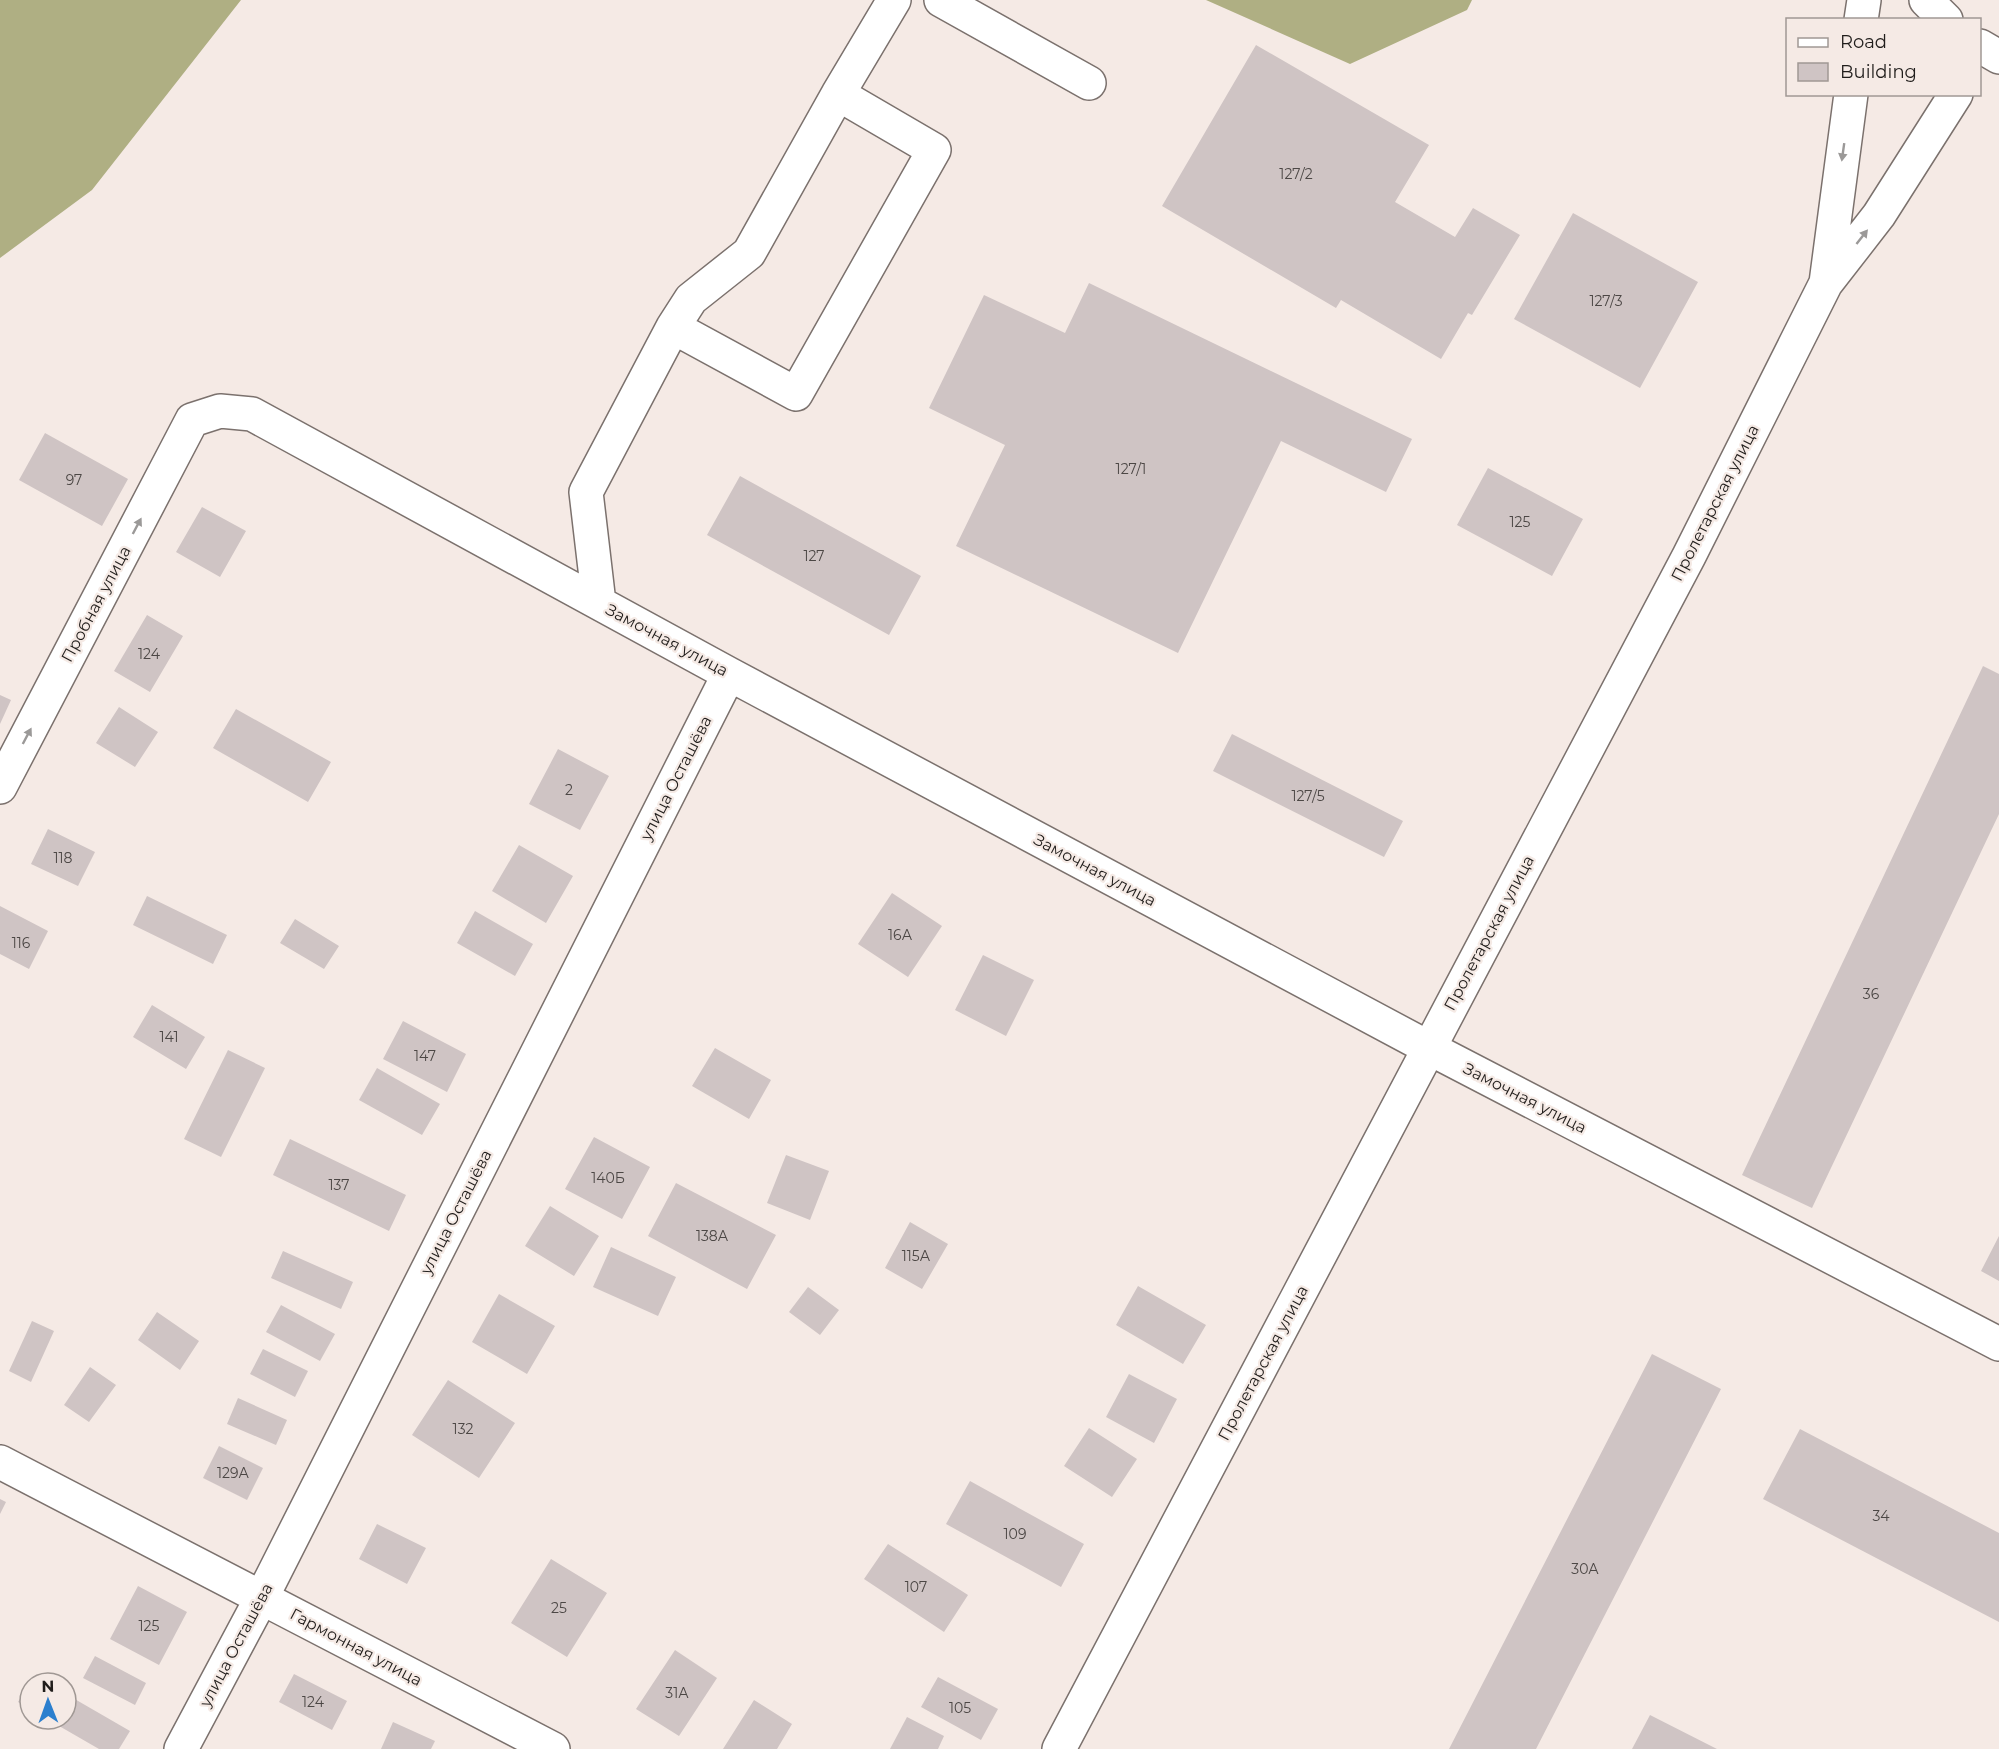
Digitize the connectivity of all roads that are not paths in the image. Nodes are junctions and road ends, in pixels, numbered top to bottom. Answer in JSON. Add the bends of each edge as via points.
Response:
{"nodes":[{"id":1,"x":894,"y":0,"type":"edge"},
{"id":2,"x":941,"y":0,"type":"edge"},
{"id":3,"x":1864,"y":0,"type":"edge"},
{"id":4,"x":1926,"y":0,"type":"edge"},
{"id":5,"x":1861,"y":18,"type":"edge"},
{"id":6,"x":1944,"y":18,"type":"edge"},
{"id":7,"x":1981,"y":47,"type":"edge"},
{"id":8,"x":1999,"y":57,"type":"edge"},
{"id":9,"x":1999,"y":70,"type":"edge"},
{"id":10,"x":1981,"y":74,"type":"edge"},
{"id":11,"x":1089,"y":82,"type":"dead end"},
{"id":12,"x":838,"y":94,"type":"junction"},
{"id":13,"x":1851,"y":96,"type":"edge"},
{"id":14,"x":1955,"y":96,"type":"edge"},
{"id":15,"x":1826,"y":284,"type":"junction"},
{"id":16,"x":673,"y":327,"type":"junction"},
{"id":17,"x":192,"y":420,"type":"joint"},
{"id":18,"x":599,"y":603,"type":"junction"},
{"id":19,"x":729,"y":674,"type":"junction"},
{"id":20,"x":0,"y":788,"type":"edge"},
{"id":21,"x":1428,"y":1048,"type":"junction"},
{"id":22,"x":1999,"y":1344,"type":"edge"},
{"id":23,"x":0,"y":1462,"type":"edge"},
{"id":24,"x":262,"y":1597,"type":"junction"},
{"id":25,"x":181,"y":1749,"type":"edge"},
{"id":26,"x":553,"y":1749,"type":"edge"},
{"id":27,"x":1059,"y":1749,"type":"edge"}],
"edges":[{"from":1,"to":12,"type":"street"},
{"from":2,"to":11,"type":"street"},
{"from":3,"to":5,"type":"street"},
{"from":4,"to":6,"type":"street"},
{"from":7,"to":8,"type":"street"},
{"from":9,"to":10,"type":"street"},
{"from":12,"to":16,"type":"street","via":[[749,253],[690,299]]},
{"from":12,"to":16,"type":"street","via":[[933,150],[796,394]]},
{"from":13,"to":15,"type":"street","name":"Пролетарская улица","one_way":true},
{"from":15,"to":14,"type":"street","one_way":true,"via":[[1879,215]]},
{"from":15,"to":21,"type":"street","name":"Пролетарская улица","via":[[1689,556]]},
{"from":16,"to":18,"type":"street","via":[[586,492]]},
{"from":17,"to":18,"type":"street","name":"Замочная улица","via":[[220,411],[252,414]]},
{"from":20,"to":17,"type":"street","name":"Пробная улица","one_way":true},
{"from":18,"to":19,"type":"street","name":"Замочная улица"},
{"from":19,"to":21,"type":"street","name":"Замочная улица"},
{"from":19,"to":24,"type":"street","name":"улица Осташёва"},
{"from":21,"to":22,"type":"street","name":"Замочная улица"},
{"from":21,"to":27,"type":"street","name":"Пролетарская улица"},
{"from":23,"to":24,"type":"street","name":"Гармонная улица"},
{"from":24,"to":25,"type":"street","name":"улица Осташёва"},
{"from":24,"to":26,"type":"street","name":"Гармонная улица"}]}
